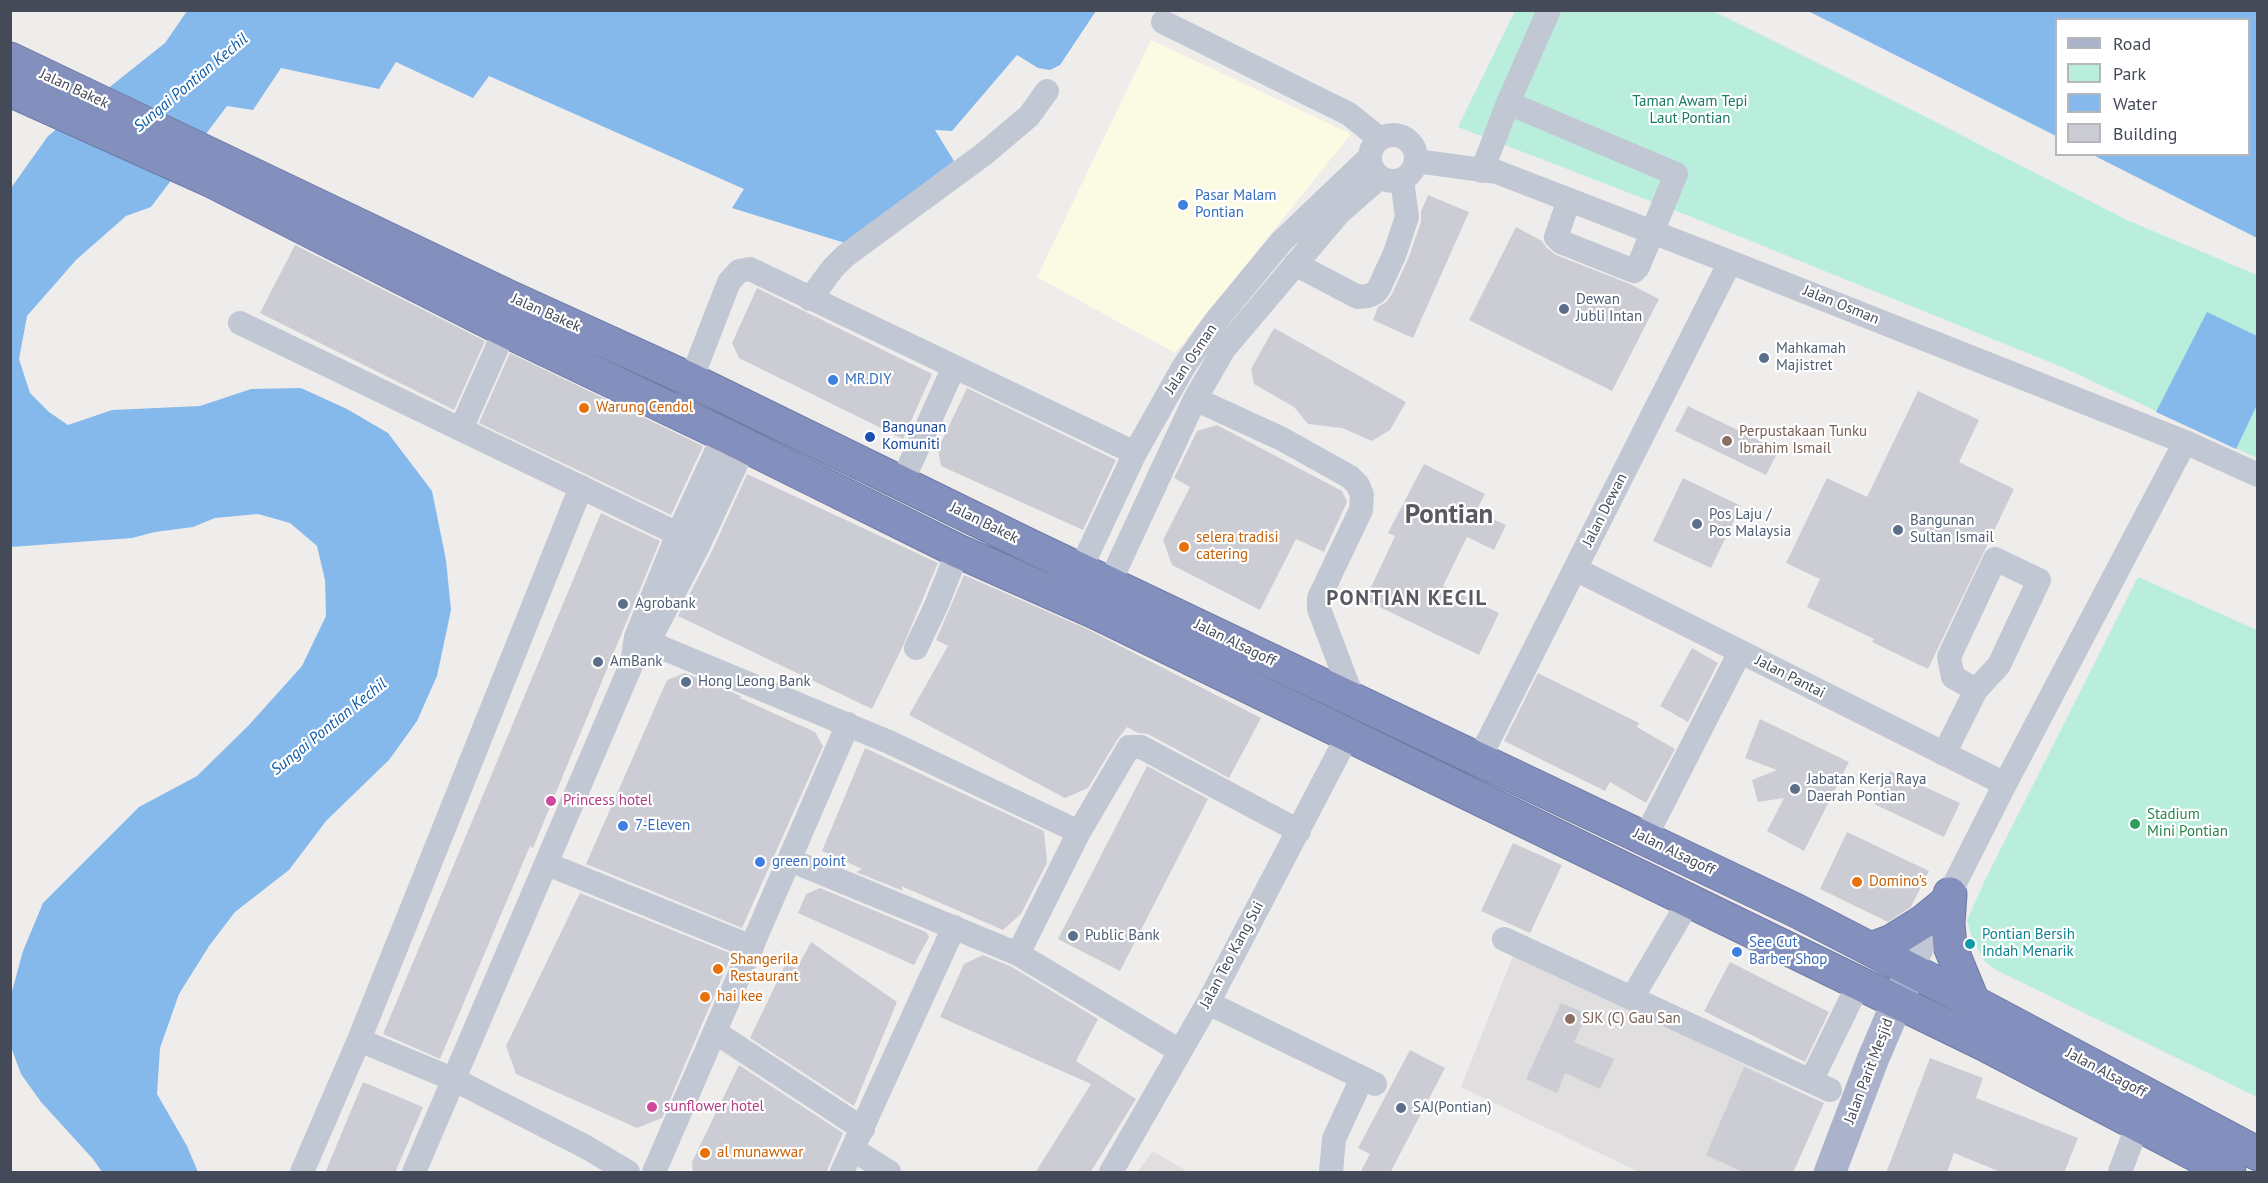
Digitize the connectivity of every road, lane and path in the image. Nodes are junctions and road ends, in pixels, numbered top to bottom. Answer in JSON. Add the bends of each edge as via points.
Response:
{"nodes":[{"id":1,"x":1549,"y":10,"type":"edge"},
{"id":2,"x":1163,"y":21,"type":"dead end"},
{"id":3,"x":10,"y":59,"type":"edge"},
{"id":4,"x":10,"y":90,"type":"edge"},
{"id":5,"x":1047,"y":91,"type":"dead end"},
{"id":6,"x":1508,"y":103,"type":"junction"},
{"id":7,"x":79,"y":106,"type":"junction"},
{"id":8,"x":1389,"y":163,"type":"junction"},
{"id":9,"x":214,"y":169,"type":"junction"},
{"id":10,"x":1482,"y":171,"type":"junction"},
{"id":11,"x":1569,"y":200,"type":"junction"},
{"id":12,"x":1653,"y":232,"type":"junction"},
{"id":13,"x":1730,"y":262,"type":"junction"},
{"id":14,"x":1295,"y":264,"type":"junction"},
{"id":15,"x":810,"y":299,"type":"junction"},
{"id":16,"x":240,"y":323,"type":"dead end"},
{"id":17,"x":505,"y":330,"type":"junction"},
{"id":18,"x":954,"y":368,"type":"junction"},
{"id":19,"x":691,"y":380,"type":"junction"},
{"id":20,"x":1195,"y":399,"type":"junction"},
{"id":21,"x":461,"y":429,"type":"junction"},
{"id":22,"x":734,"y":440,"type":"junction"},
{"id":23,"x":2185,"y":442,"type":"junction"},
{"id":24,"x":1135,"y":453,"type":"junction"},
{"id":25,"x":2258,"y":475,"type":"edge"},
{"id":26,"x":902,"y":482,"type":"junction"},
{"id":27,"x":581,"y":487,"type":"junction"},
{"id":28,"x":678,"y":534,"type":"junction"},
{"id":29,"x":958,"y":551,"type":"junction"},
{"id":30,"x":1080,"y":569,"type":"junction"},
{"id":31,"x":1575,"y":569,"type":"junction"},
{"id":32,"x":1110,"y":583,"type":"junction"},
{"id":33,"x":1066,"y":598,"type":"junction"},
{"id":34,"x":1095,"y":612,"type":"junction"},
{"id":35,"x":643,"y":639,"type":"junction"},
{"id":36,"x":916,"y":648,"type":"dead end"},
{"id":37,"x":1740,"y":652,"type":"junction"},
{"id":38,"x":1976,"y":690,"type":"junction"},
{"id":39,"x":1353,"y":699,"type":"junction"},
{"id":40,"x":848,"y":724,"type":"junction"},
{"id":41,"x":1348,"y":735,"type":"junction"},
{"id":42,"x":1944,"y":754,"type":"junction"},
{"id":43,"x":1479,"y":759,"type":"junction"},
{"id":44,"x":2006,"y":784,"type":"junction"},
{"id":45,"x":1299,"y":831,"type":"junction"},
{"id":46,"x":1079,"y":832,"type":"junction"},
{"id":47,"x":1645,"y":838,"type":"junction"},
{"id":48,"x":790,"y":860,"type":"junction"},
{"id":49,"x":547,"y":864,"type":"junction"},
{"id":50,"x":1948,"y":898,"type":"junction"},
{"id":51,"x":1689,"y":901,"type":"junction"},
{"id":52,"x":954,"y":927,"type":"junction"},
{"id":53,"x":1504,"y":939,"type":"dead end"},
{"id":54,"x":752,"y":947,"type":"junction"},
{"id":55,"x":1871,"y":949,"type":"junction"},
{"id":56,"x":1018,"y":954,"type":"junction"},
{"id":57,"x":1911,"y":970,"type":"junction"},
{"id":58,"x":1858,"y":983,"type":"junction"},
{"id":59,"x":1632,"y":998,"type":"junction"},
{"id":60,"x":1897,"y":1001,"type":"junction"},
{"id":61,"x":1973,"y":1002,"type":"junction"},
{"id":62,"x":1208,"y":1003,"type":"junction"},
{"id":63,"x":715,"y":1032,"type":"junction"},
{"id":64,"x":359,"y":1040,"type":"junction"},
{"id":65,"x":1180,"y":1051,"type":"junction"},
{"id":66,"x":455,"y":1080,"type":"junction"},
{"id":67,"x":2138,"y":1124,"type":"junction"},
{"id":68,"x":858,"y":1139,"type":"junction"},
{"id":69,"x":2258,"y":1154,"type":"edge"},
{"id":70,"x":2225,"y":1172,"type":"edge"},
{"id":71,"x":302,"y":1173,"type":"edge"},
{"id":72,"x":414,"y":1173,"type":"edge"},
{"id":73,"x":628,"y":1173,"type":"edge"},
{"id":74,"x":654,"y":1173,"type":"edge"},
{"id":75,"x":842,"y":1173,"type":"edge"},
{"id":76,"x":889,"y":1173,"type":"edge"},
{"id":77,"x":1111,"y":1173,"type":"edge"},
{"id":78,"x":1331,"y":1173,"type":"edge"},
{"id":79,"x":1830,"y":1173,"type":"edge"},
{"id":80,"x":2120,"y":1173,"type":"edge"}],
"edges":[{"from":1,"to":6,"type":"street"},
{"from":2,"to":8,"type":"street","via":[[1349,114]]},
{"from":3,"to":7,"type":"highway","name":"Jalan Bakek"},
{"from":4,"to":7,"type":"highway","name":"Jalan Bakek"},
{"from":5,"to":15,"type":"street","via":[[1029,116],[984,154],[845,256]]},
{"from":6,"to":10,"type":"street"},
{"from":6,"to":12,"type":"street","via":[[1676,174]]},
{"from":7,"to":9,"type":"highway","name":"Jalan Bakek"},
{"from":8,"to":10,"type":"street","name":"Jalan Osman"},
{"from":8,"to":14,"type":"street","name":"Jalan Osman"},
{"from":8,"to":14,"type":"street","via":[[1407,217],[1375,293],[1358,297]]},
{"from":8,"to":24,"type":"street","name":"Jalan Osman","via":[[1281,242],[1184,366]]},
{"from":9,"to":17,"type":"highway","name":"Jalan Bakek"},
{"from":9,"to":19,"type":"highway","name":"Jalan Bakek"},
{"from":10,"to":11,"type":"street","name":"Jalan Osman","via":[[1497,172]]},
{"from":11,"to":12,"type":"street","name":"Jalan Osman"},
{"from":11,"to":12,"type":"street","via":[[1556,237],[1634,271]]},
{"from":12,"to":13,"type":"street","name":"Jalan Osman"},
{"from":13,"to":23,"type":"street","name":"Jalan Osman"},
{"from":13,"to":31,"type":"street","name":"Jalan Dewan"},
{"from":14,"to":20,"type":"street","name":"Jalan Osman","via":[[1224,349]]},
{"from":15,"to":18,"type":"street"},
{"from":15,"to":19,"type":"street","via":[[750,269],[738,271],[729,282]]},
{"from":16,"to":21,"type":"street"},
{"from":17,"to":21,"type":"street"},
{"from":17,"to":22,"type":"highway","name":"Jalan Bakek"},
{"from":18,"to":24,"type":"street"},
{"from":18,"to":26,"type":"street"},
{"from":19,"to":26,"type":"highway","name":"Jalan Bakek"},
{"from":20,"to":32,"type":"street","name":"Jalan Osman"},
{"from":20,"to":39,"type":"street","via":[[1282,438],[1358,485],[1362,495],[1360,510],[1319,598],[1319,609]]},
{"from":21,"to":27,"type":"street"},
{"from":22,"to":28,"type":"street"},
{"from":22,"to":29,"type":"highway","name":"Jalan Bakek"},
{"from":22,"to":35,"type":"street"},
{"from":23,"to":25,"type":"street","name":"Jalan Osman"},
{"from":23,"to":44,"type":"street"},
{"from":24,"to":30,"type":"street","name":"Jalan Osman"},
{"from":26,"to":30,"type":"highway","name":"Jalan Bakek"},
{"from":27,"to":28,"type":"street"},
{"from":27,"to":64,"type":"street"},
{"from":28,"to":35,"type":"street"},
{"from":29,"to":33,"type":"highway","name":"Jalan Bakek"},
{"from":29,"to":36,"type":"street"},
{"from":30,"to":32,"type":"highway","name":"Jalan Alsagoff"},
{"from":30,"to":33,"type":"street","name":"Jalan Osman"},
{"from":31,"to":37,"type":"street","name":"Jalan Pantai"},
{"from":31,"to":43,"type":"street","name":"Jalan Dewan"},
{"from":32,"to":34,"type":"street","name":"Jalan Osman"},
{"from":32,"to":39,"type":"highway","name":"Jalan Alsagoff"},
{"from":33,"to":34,"type":"highway","name":"Jalan Alsagoff"},
{"from":34,"to":41,"type":"highway","name":"Jalan Alsagoff"},
{"from":35,"to":40,"type":"street"},
{"from":35,"to":49,"type":"street"},
{"from":37,"to":42,"type":"street","name":"Jalan Pantai"},
{"from":37,"to":47,"type":"street"},
{"from":38,"to":38,"type":"street","via":[[1953,677],[1949,657],[1995,559],[2039,580],[1999,665]]},
{"from":38,"to":42,"type":"street"},
{"from":39,"to":43,"type":"highway","name":"Jalan Alsagoff"},
{"from":40,"to":46,"type":"street"},
{"from":40,"to":48,"type":"street"},
{"from":41,"to":45,"type":"street","name":"Jalan Teo Kang Sui"},
{"from":41,"to":51,"type":"highway","name":"Jalan Alsagoff"},
{"from":42,"to":44,"type":"street","name":"Jalan Pantai"},
{"from":43,"to":47,"type":"highway","name":"Jalan Alsagoff"},
{"from":44,"to":50,"type":"street"},
{"from":45,"to":46,"type":"street","via":[[1134,746],[1129,747]]},
{"from":45,"to":62,"type":"street","name":"Jalan Teo Kang Sui"},
{"from":46,"to":56,"type":"street"},
{"from":47,"to":55,"type":"highway","name":"Jalan Alsagoff"},
{"from":48,"to":52,"type":"street"},
{"from":48,"to":54,"type":"street"},
{"from":49,"to":54,"type":"street"},
{"from":49,"to":66,"type":"street"},
{"from":50,"to":55,"type":"highway","via":[[1924,921]]},
{"from":50,"to":57,"type":"street"},
{"from":50,"to":61,"type":"highway","via":[[1950,946]]},
{"from":51,"to":58,"type":"highway","name":"Jalan Alsagoff"},
{"from":51,"to":59,"type":"street"},
{"from":52,"to":56,"type":"street"},
{"from":52,"to":68,"type":"street"},
{"from":53,"to":59,"type":"street"},
{"from":54,"to":63,"type":"street"},
{"from":55,"to":57,"type":"highway","name":"Jalan Alsagoff"},
{"from":56,"to":65,"type":"street"},
{"from":57,"to":60,"type":"main road","name":"Jalan Parit Mesjid"},
{"from":57,"to":61,"type":"highway","name":"Jalan Alsagoff"},
{"from":58,"to":59,"type":"street","via":[[1820,1085]]},
{"from":58,"to":60,"type":"highway","name":"Jalan Alsagoff"},
{"from":60,"to":67,"type":"highway","name":"Jalan Alsagoff"},
{"from":60,"to":79,"type":"main road","name":"Jalan Parit Mesjid"},
{"from":61,"to":69,"type":"highway","name":"Jalan Alsagoff"},
{"from":62,"to":65,"type":"street","name":"Jalan Teo Kang Sui"},
{"from":62,"to":78,"type":"street","via":[[1369,1081],[1334,1139]]},
{"from":63,"to":68,"type":"street"},
{"from":63,"to":74,"type":"street"},
{"from":64,"to":66,"type":"street"},
{"from":64,"to":71,"type":"street"},
{"from":65,"to":77,"type":"street","name":"Jalan Teo Kang Sui"},
{"from":66,"to":72,"type":"street"},
{"from":66,"to":73,"type":"street","via":[[586,1147]]},
{"from":67,"to":70,"type":"highway","name":"Jalan Alsagoff"},
{"from":67,"to":80,"type":"street"},
{"from":68,"to":75,"type":"street"},
{"from":68,"to":76,"type":"street"}]}
